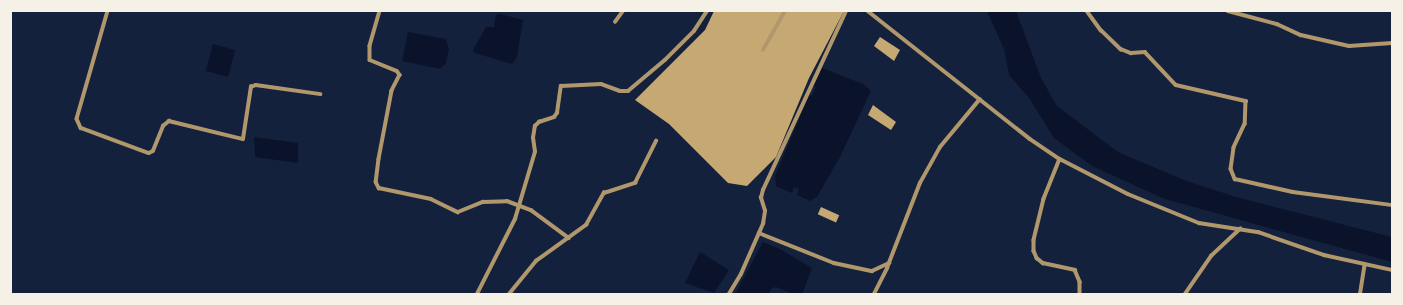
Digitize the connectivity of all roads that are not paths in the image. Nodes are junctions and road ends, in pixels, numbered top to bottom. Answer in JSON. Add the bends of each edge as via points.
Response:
{"nodes":[{"id":1,"x":108,"y":11,"type":"edge"},
{"id":2,"x":380,"y":11,"type":"edge"},
{"id":3,"x":623,"y":11,"type":"edge"},
{"id":4,"x":707,"y":11,"type":"edge"},
{"id":5,"x":785,"y":11,"type":"edge"},
{"id":6,"x":846,"y":11,"type":"edge"},
{"id":7,"x":868,"y":11,"type":"edge"},
{"id":8,"x":1087,"y":11,"type":"edge"},
{"id":9,"x":1228,"y":11,"type":"edge"},
{"id":10,"x":615,"y":22,"type":"dead end"},
{"id":11,"x":1392,"y":43,"type":"edge"},
{"id":12,"x":763,"y":50,"type":"dead end"},
{"id":13,"x":320,"y":94,"type":"dead end"},
{"id":14,"x":980,"y":100,"type":"junction"},
{"id":15,"x":656,"y":141,"type":"dead end"},
{"id":16,"x":1060,"y":159,"type":"junction"},
{"id":17,"x":519,"y":205,"type":"junction"},
{"id":18,"x":1392,"y":205,"type":"edge"},
{"id":19,"x":1240,"y":229,"type":"junction"},
{"id":20,"x":759,"y":233,"type":"junction"},
{"id":21,"x":569,"y":238,"type":"junction"},
{"id":22,"x":889,"y":263,"type":"junction"},
{"id":23,"x":1365,"y":264,"type":"junction"},
{"id":24,"x":1392,"y":270,"type":"edge"},
{"id":25,"x":477,"y":294,"type":"edge"},
{"id":26,"x":509,"y":294,"type":"edge"},
{"id":27,"x":729,"y":294,"type":"edge"},
{"id":28,"x":874,"y":294,"type":"edge"},
{"id":29,"x":1080,"y":294,"type":"edge"},
{"id":30,"x":1185,"y":294,"type":"edge"},
{"id":31,"x":1360,"y":294,"type":"edge"}],
"edges":[{"from":1,"to":13,"type":"street","via":[[77,119],[81,128],[149,153],[153,151],[163,126],[169,121],[243,139],[251,87],[256,85]]},
{"from":2,"to":17,"type":"street","via":[[370,46],[370,60],[399,72],[400,75],[392,91],[380,152],[376,182],[379,188],[431,199],[458,212],[484,202],[507,201]]},
{"from":3,"to":10,"type":"street"},
{"from":4,"to":17,"type":"street","via":[[694,31],[665,60],[628,90],[620,91],[601,84],[560,86],[557,113],[535,126],[533,138],[536,152]]},
{"from":5,"to":12,"type":"street"},
{"from":6,"to":20,"type":"street","via":[[763,190],[761,198],[765,218]]},
{"from":7,"to":14,"type":"street"},
{"from":8,"to":18,"type":"street","via":[[1101,30],[1121,49],[1131,53],[1145,52],[1176,85],[1246,101],[1246,124],[1234,148],[1231,169],[1235,179],[1293,192]]},
{"from":9,"to":11,"type":"street","via":[[1277,24],[1301,35],[1349,46]]},
{"from":14,"to":16,"type":"street"},
{"from":14,"to":22,"type":"street","via":[[940,147],[920,183]]},
{"from":15,"to":21,"type":"street","via":[[639,180],[630,186],[604,193],[586,225]]},
{"from":16,"to":19,"type":"street","via":[[1128,194],[1199,223]]},
{"from":16,"to":29,"type":"street","via":[[1044,199],[1034,240],[1034,251],[1043,263],[1075,270],[1080,282]]},
{"from":17,"to":21,"type":"street","via":[[531,210]]},
{"from":17,"to":25,"type":"street","via":[[508,236],[485,273]]},
{"from":19,"to":23,"type":"street","via":[[1280,238],[1324,255]]},
{"from":19,"to":30,"type":"street","via":[[1211,256]]},
{"from":20,"to":22,"type":"street","via":[[834,263],[872,271]]},
{"from":20,"to":27,"type":"street"},
{"from":21,"to":26,"type":"street","via":[[536,261]]},
{"from":22,"to":28,"type":"street"},
{"from":23,"to":24,"type":"street"},
{"from":23,"to":31,"type":"street"}]}
